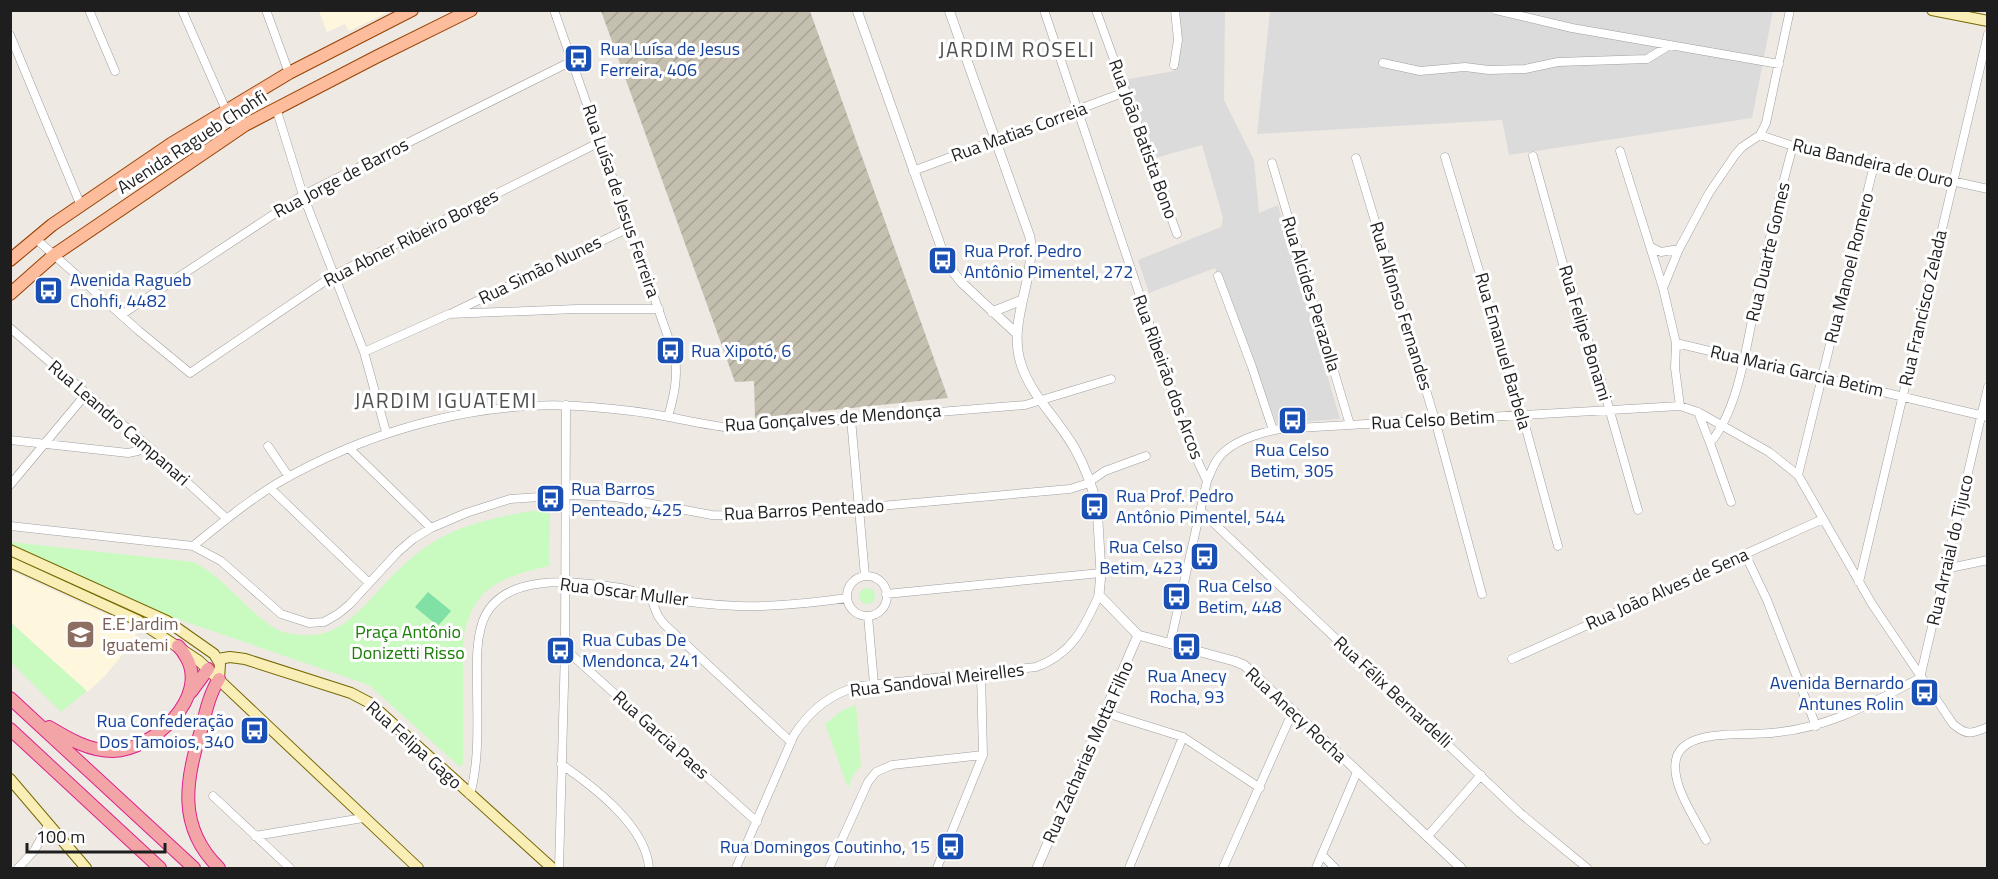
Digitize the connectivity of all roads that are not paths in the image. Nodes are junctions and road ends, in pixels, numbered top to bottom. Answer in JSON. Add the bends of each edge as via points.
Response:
{"nodes":[{"id":1,"x":89,"y":10,"type":"edge"},
{"id":2,"x":182,"y":10,"type":"edge"},
{"id":3,"x":266,"y":10,"type":"edge"},
{"id":4,"x":412,"y":10,"type":"edge"},
{"id":5,"x":471,"y":10,"type":"edge"},
{"id":6,"x":555,"y":10,"type":"edge"},
{"id":7,"x":857,"y":10,"type":"edge"},
{"id":8,"x":949,"y":10,"type":"edge"},
{"id":9,"x":1044,"y":10,"type":"edge"},
{"id":10,"x":1096,"y":10,"type":"edge"},
{"id":11,"x":1175,"y":10,"type":"edge"},
{"id":12,"x":1496,"y":10,"type":"edge"},
{"id":13,"x":1790,"y":10,"type":"edge"},
{"id":14,"x":1932,"y":10,"type":"edge"},
{"id":15,"x":1988,"y":21,"type":"edge"},
{"id":16,"x":1988,"y":34,"type":"edge"},
{"id":17,"x":10,"y":35,"type":"edge"},
{"id":18,"x":1670,"y":45,"type":"junction"},
{"id":19,"x":572,"y":61,"type":"junction"},
{"id":20,"x":1383,"y":63,"type":"dead end"},
{"id":21,"x":1779,"y":64,"type":"junction"},
{"id":22,"x":1174,"y":65,"type":"dead end"},
{"id":23,"x":115,"y":71,"type":"dead end"},
{"id":24,"x":289,"y":73,"type":"junction"},
{"id":25,"x":1125,"y":92,"type":"junction"},
{"id":26,"x":276,"y":108,"type":"junction"},
{"id":27,"x":226,"y":110,"type":"junction"},
{"id":28,"x":1078,"y":110,"type":"junction"},
{"id":29,"x":245,"y":125,"type":"junction"},
{"id":30,"x":1760,"y":135,"type":"junction"},
{"id":31,"x":996,"y":140,"type":"junction"},
{"id":32,"x":600,"y":142,"type":"junction"},
{"id":33,"x":1793,"y":146,"type":"junction"},
{"id":34,"x":1620,"y":151,"type":"dead end"},
{"id":35,"x":1533,"y":156,"type":"dead end"},
{"id":36,"x":1445,"y":157,"type":"dead end"},
{"id":37,"x":1356,"y":158,"type":"dead end"},
{"id":38,"x":1272,"y":163,"type":"dead end"},
{"id":39,"x":1874,"y":165,"type":"junction"},
{"id":40,"x":914,"y":171,"type":"junction"},
{"id":41,"x":1952,"y":181,"type":"junction"},
{"id":42,"x":1988,"y":189,"type":"edge"},
{"id":43,"x":303,"y":195,"type":"junction"},
{"id":44,"x":81,"y":206,"type":"junction"},
{"id":45,"x":631,"y":226,"type":"junction"},
{"id":46,"x":1177,"y":234,"type":"dead end"},
{"id":47,"x":35,"y":238,"type":"junction"},
{"id":48,"x":1651,"y":247,"type":"junction"},
{"id":49,"x":1679,"y":249,"type":"junction"},
{"id":50,"x":54,"y":255,"type":"junction"},
{"id":51,"x":10,"y":260,"type":"edge"},
{"id":52,"x":333,"y":275,"type":"junction"},
{"id":53,"x":1218,"y":276,"type":"dead end"},
{"id":54,"x":1663,"y":288,"type":"junction"},
{"id":55,"x":10,"y":294,"type":"edge"},
{"id":56,"x":1022,"y":300,"type":"junction"},
{"id":57,"x":659,"y":309,"type":"junction"},
{"id":58,"x":992,"y":312,"type":"junction"},
{"id":59,"x":449,"y":314,"type":"junction"},
{"id":60,"x":121,"y":315,"type":"junction"},
{"id":61,"x":10,"y":328,"type":"edge"},
{"id":62,"x":1016,"y":333,"type":"junction"},
{"id":63,"x":1676,"y":343,"type":"junction"},
{"id":64,"x":364,"y":352,"type":"junction"},
{"id":65,"x":1744,"y":359,"type":"junction"},
{"id":66,"x":1822,"y":377,"type":"junction"},
{"id":67,"x":1111,"y":379,"type":"dead end"},
{"id":68,"x":1988,"y":387,"type":"edge"},
{"id":69,"x":86,"y":394,"type":"junction"},
{"id":70,"x":1903,"y":396,"type":"junction"},
{"id":71,"x":1041,"y":401,"type":"junction"},
{"id":72,"x":566,"y":405,"type":"junction"},
{"id":73,"x":1680,"y":406,"type":"junction"},
{"id":74,"x":1609,"y":410,"type":"junction"},
{"id":75,"x":1698,"y":412,"type":"junction"},
{"id":76,"x":1522,"y":414,"type":"junction"},
{"id":77,"x":1984,"y":416,"type":"edge"},
{"id":78,"x":668,"y":417,"type":"junction"},
{"id":79,"x":850,"y":419,"type":"junction"},
{"id":80,"x":1435,"y":420,"type":"junction"},
{"id":81,"x":1350,"y":425,"type":"junction"},
{"id":82,"x":1722,"y":427,"type":"junction"},
{"id":83,"x":1273,"y":430,"type":"junction"},
{"id":84,"x":386,"y":432,"type":"junction"},
{"id":85,"x":10,"y":440,"type":"edge"},
{"id":86,"x":1710,"y":443,"type":"junction"},
{"id":87,"x":44,"y":445,"type":"junction"},
{"id":88,"x":148,"y":446,"type":"junction"},
{"id":89,"x":268,"y":446,"type":"dead end"},
{"id":90,"x":349,"y":448,"type":"junction"},
{"id":91,"x":1146,"y":456,"type":"dead end"},
{"id":92,"x":1798,"y":475,"type":"junction"},
{"id":93,"x":289,"y":477,"type":"junction"},
{"id":94,"x":1207,"y":481,"type":"junction"},
{"id":95,"x":1090,"y":482,"type":"junction"},
{"id":96,"x":10,"y":485,"type":"edge"},
{"id":97,"x":270,"y":488,"type":"junction"},
{"id":98,"x":567,"y":495,"type":"junction"},
{"id":99,"x":1731,"y":502,"type":"dead end"},
{"id":100,"x":857,"y":508,"type":"junction"},
{"id":101,"x":1638,"y":510,"type":"dead end"},
{"id":102,"x":1202,"y":512,"type":"junction"},
{"id":103,"x":227,"y":519,"type":"junction"},
{"id":104,"x":1823,"y":519,"type":"junction"},
{"id":105,"x":10,"y":526,"type":"edge"},
{"id":106,"x":431,"y":528,"type":"junction"},
{"id":107,"x":193,"y":546,"type":"junction"},
{"id":108,"x":1558,"y":546,"type":"dead end"},
{"id":109,"x":10,"y":550,"type":"edge"},
{"id":110,"x":1745,"y":554,"type":"junction"},
{"id":111,"x":1988,"y":560,"type":"edge"},
{"id":112,"x":10,"y":562,"type":"edge"},
{"id":113,"x":1946,"y":569,"type":"junction"},
{"id":114,"x":1101,"y":573,"type":"junction"},
{"id":115,"x":865,"y":576,"type":"junction"},
{"id":116,"x":566,"y":582,"type":"junction"},
{"id":117,"x":1859,"y":582,"type":"junction"},
{"id":118,"x":369,"y":583,"type":"junction"},
{"id":119,"x":886,"y":594,"type":"junction"},
{"id":120,"x":1482,"y":594,"type":"dead end"},
{"id":121,"x":1098,"y":595,"type":"junction"},
{"id":122,"x":650,"y":596,"type":"junction"},
{"id":123,"x":847,"y":598,"type":"junction"},
{"id":124,"x":868,"y":616,"type":"junction"},
{"id":125,"x":1138,"y":635,"type":"junction"},
{"id":126,"x":1170,"y":644,"type":"junction"},
{"id":127,"x":178,"y":646,"type":"junction"},
{"id":128,"x":565,"y":649,"type":"junction"},
{"id":129,"x":218,"y":659,"type":"junction"},
{"id":130,"x":1512,"y":659,"type":"dead end"},
{"id":131,"x":208,"y":669,"type":"junction"},
{"id":132,"x":981,"y":673,"type":"junction"},
{"id":133,"x":1920,"y":678,"type":"junction"},
{"id":134,"x":219,"y":679,"type":"junction"},
{"id":135,"x":874,"y":684,"type":"junction"},
{"id":136,"x":10,"y":698,"type":"edge"},
{"id":137,"x":183,"y":706,"type":"junction"},
{"id":138,"x":1293,"y":711,"type":"junction"},
{"id":139,"x":25,"y":712,"type":"junction"},
{"id":140,"x":1106,"y":713,"type":"junction"},
{"id":141,"x":1816,"y":726,"type":"junction"},
{"id":142,"x":1988,"y":727,"type":"edge"},
{"id":143,"x":10,"y":729,"type":"edge"},
{"id":144,"x":1183,"y":737,"type":"junction"},
{"id":145,"x":791,"y":742,"type":"junction"},
{"id":146,"x":983,"y":755,"type":"junction"},
{"id":147,"x":561,"y":764,"type":"junction"},
{"id":148,"x":1357,"y":772,"type":"junction"},
{"id":149,"x":1481,"y":775,"type":"junction"},
{"id":150,"x":10,"y":780,"type":"edge"},
{"id":151,"x":1260,"y":788,"type":"junction"},
{"id":152,"x":470,"y":795,"type":"junction"},
{"id":153,"x":213,"y":796,"type":"dead end"},
{"id":154,"x":363,"y":818,"type":"junction"},
{"id":155,"x":757,"y":822,"type":"junction"},
{"id":156,"x":49,"y":824,"type":"junction"},
{"id":157,"x":255,"y":836,"type":"junction"},
{"id":158,"x":1427,"y":837,"type":"junction"},
{"id":159,"x":1706,"y":840,"type":"dead end"},
{"id":160,"x":1322,"y":855,"type":"junction"},
{"id":161,"x":18,"y":868,"type":"edge"},
{"id":162,"x":86,"y":868,"type":"edge"},
{"id":163,"x":160,"y":868,"type":"edge"},
{"id":164,"x":194,"y":868,"type":"edge"},
{"id":165,"x":219,"y":868,"type":"edge"},
{"id":166,"x":290,"y":868,"type":"edge"},
{"id":167,"x":418,"y":868,"type":"edge"},
{"id":168,"x":552,"y":868,"type":"edge"},
{"id":169,"x":559,"y":868,"type":"edge"},
{"id":170,"x":649,"y":868,"type":"edge"},
{"id":171,"x":736,"y":868,"type":"edge"},
{"id":172,"x":829,"y":868,"type":"edge"},
{"id":173,"x":937,"y":868,"type":"edge"},
{"id":174,"x":1036,"y":868,"type":"edge"},
{"id":175,"x":1129,"y":868,"type":"edge"},
{"id":176,"x":1223,"y":868,"type":"edge"},
{"id":177,"x":1316,"y":868,"type":"edge"},
{"id":178,"x":1335,"y":868,"type":"edge"},
{"id":179,"x":1461,"y":868,"type":"edge"},
{"id":180,"x":1587,"y":868,"type":"edge"}],
"edges":[{"from":1,"to":23,"type":"street"},
{"from":2,"to":27,"type":"street"},
{"from":3,"to":24,"type":"street"},
{"from":4,"to":24,"type":"main road","name":"Avenida Ragueb Chohfi"},
{"from":5,"to":26,"type":"main road","name":"Avenida Ragueb Chohfi"},
{"from":6,"to":19,"type":"street","name":"Rua Luísa de Jesus Ferreira"},
{"from":7,"to":40,"type":"street"},
{"from":8,"to":31,"type":"street"},
{"from":9,"to":28,"type":"street","name":"Rua Ribeirão dos Arcos"},
{"from":10,"to":25,"type":"street","name":"Rua João Batista Bono"},
{"from":11,"to":22,"type":"street","via":[[1179,40]]},
{"from":12,"to":18,"type":"street"},
{"from":13,"to":21,"type":"street"},
{"from":14,"to":15,"type":"main road"},
{"from":16,"to":41,"type":"street","name":"Rua Francisco Zelada"},
{"from":17,"to":44,"type":"street"},
{"from":18,"to":20,"type":"street","via":[[1647,58],[1558,62],[1525,69],[1420,70]]},
{"from":18,"to":21,"type":"street"},
{"from":19,"to":32,"type":"street","name":"Rua Luísa de Jesus Ferreira"},
{"from":19,"to":43,"type":"street","name":"Rua Jorge de Barros"},
{"from":21,"to":30,"type":"street","via":[[1769,115]]},
{"from":24,"to":27,"type":"main road","name":"Avenida Ragueb Chohfi"},
{"from":25,"to":28,"type":"street","name":"Rua Matias Correia"},
{"from":25,"to":46,"type":"street","name":"Rua João Batista Bono"},
{"from":26,"to":29,"type":"main road","name":"Avenida Ragueb Chohfi"},
{"from":26,"to":43,"type":"street"},
{"from":27,"to":29,"type":"street"},
{"from":27,"to":44,"type":"main road","name":"Avenida Ragueb Chohfi"},
{"from":28,"to":31,"type":"street","name":"Rua Matias Correia"},
{"from":28,"to":94,"type":"street","name":"Rua Ribeirão dos Arcos","via":[[1177,406]]},
{"from":29,"to":50,"type":"main road","name":"Avenida Ragueb Chohfi"},
{"from":30,"to":33,"type":"street","name":"Rua Bandeira de Ouro"},
{"from":30,"to":49,"type":"street","via":[[1742,147],[1720,175]]},
{"from":31,"to":40,"type":"street","name":"Rua Matias Correia"},
{"from":31,"to":56,"type":"street","via":[[1030,237],[1031,265]]},
{"from":32,"to":45,"type":"street","name":"Rua Luísa de Jesus Ferreira"},
{"from":32,"to":52,"type":"street","name":"Rua Abner Ribeiro Borges"},
{"from":33,"to":39,"type":"street","name":"Rua Bandeira de Ouro"},
{"from":33,"to":65,"type":"street","name":"Rua Duarte Gomes"},
{"from":34,"to":48,"type":"street"},
{"from":35,"to":74,"type":"street","name":"Rua Felipe Bonami"},
{"from":36,"to":76,"type":"street","name":"Rua Emanuel Barbela"},
{"from":37,"to":80,"type":"street","name":"Rua Alfonso Fernandes"},
{"from":38,"to":81,"type":"street","name":"Rua Alcides Perazolla"},
{"from":39,"to":41,"type":"street","name":"Rua Bandeira de Ouro"},
{"from":39,"to":66,"type":"street","name":"Rua Manoel Romero"},
{"from":40,"to":58,"type":"street","via":[[947,264]]},
{"from":41,"to":42,"type":"street","name":"Rua Bandeira de Ouro"},
{"from":41,"to":70,"type":"street","name":"Rua Francisco Zelada"},
{"from":43,"to":52,"type":"street"},
{"from":43,"to":60,"type":"street","name":"Rua Jorge de Barros"},
{"from":44,"to":47,"type":"main road","name":"Avenida Ragueb Chohfi"},
{"from":45,"to":57,"type":"street","name":"Rua Luísa de Jesus Ferreira"},
{"from":45,"to":59,"type":"street","name":"Rua Simão Nunes"},
{"from":47,"to":50,"type":"street","name":"Rua Abner Ribeiro Borges"},
{"from":47,"to":51,"type":"main road","name":"Avenida Ragueb Chohfi"},
{"from":48,"to":49,"type":"street","via":[[1661,252]]},
{"from":48,"to":54,"type":"street"},
{"from":49,"to":54,"type":"street"},
{"from":50,"to":55,"type":"main road","name":"Avenida Ragueb Chohfi"},
{"from":50,"to":60,"type":"street","name":"Rua Abner Ribeiro Borges"},
{"from":52,"to":60,"type":"street","name":"Rua Abner Ribeiro Borges","via":[[190,373]]},
{"from":52,"to":64,"type":"street"},
{"from":53,"to":83,"type":"street"},
{"from":54,"to":63,"type":"street"},
{"from":56,"to":58,"type":"street"},
{"from":56,"to":62,"type":"street"},
{"from":57,"to":59,"type":"street","name":"Rua Luísa de Jesus Ferreira"},
{"from":57,"to":78,"type":"street","via":[[676,368],[675,393]]},
{"from":58,"to":62,"type":"street"},
{"from":59,"to":64,"type":"street","name":"Rua Luísa de Jesus Ferreira"},
{"from":61,"to":69,"type":"street","name":"Rua Leandro Campanari"},
{"from":62,"to":71,"type":"street","via":[[1021,366]]},
{"from":63,"to":65,"type":"street","name":"Rua Maria Garcia Betim"},
{"from":63,"to":73,"type":"street"},
{"from":64,"to":84,"type":"street"},
{"from":65,"to":66,"type":"street","name":"Rua Maria Garcia Betim"},
{"from":65,"to":82,"type":"street","name":"Rua Duarte Gomes"},
{"from":66,"to":70,"type":"street","name":"Rua Maria Garcia Betim"},
{"from":66,"to":92,"type":"street","name":"Rua Manoel Romero"},
{"from":67,"to":71,"type":"street","name":"Rua Gonçalves de Mendonça"},
{"from":68,"to":77,"type":"street","name":"Rua Arraial do Tijuco"},
{"from":69,"to":87,"type":"street"},
{"from":69,"to":88,"type":"street","name":"Rua Leandro Campanari"},
{"from":70,"to":77,"type":"street","name":"Rua Maria Garcia Betim"},
{"from":70,"to":117,"type":"street","name":"Rua Francisco Zelada"},
{"from":71,"to":79,"type":"street","name":"Rua Gonçalves de Mendonça"},
{"from":71,"to":95,"type":"street","via":[[1075,448]]},
{"from":72,"to":78,"type":"street","name":"Rua Gonçalves de Mendonça"},
{"from":72,"to":84,"type":"street","name":"Rua Gonçalves de Mendonça","via":[[485,411]]},
{"from":72,"to":98,"type":"street"},
{"from":73,"to":74,"type":"street","name":"Rua Celso Betim"},
{"from":73,"to":75,"type":"street"},
{"from":74,"to":76,"type":"street","name":"Rua Celso Betim"},
{"from":74,"to":101,"type":"street","name":"Rua Felipe Bonami"},
{"from":75,"to":82,"type":"street"},
{"from":75,"to":86,"type":"street"},
{"from":76,"to":80,"type":"street","name":"Rua Celso Betim"},
{"from":76,"to":108,"type":"street","name":"Rua Emanuel Barbela"},
{"from":77,"to":113,"type":"street","name":"Rua Arraial do Tijuco"},
{"from":78,"to":79,"type":"street","name":"Rua Gonçalves de Mendonça","via":[[734,428]]},
{"from":79,"to":100,"type":"street"},
{"from":80,"to":81,"type":"street","name":"Rua Celso Betim"},
{"from":80,"to":120,"type":"street","name":"Rua Alfonso Fernandes"},
{"from":81,"to":83,"type":"street","name":"Rua Celso Betim"},
{"from":82,"to":86,"type":"street","name":"Rua Duarte Gomes"},
{"from":82,"to":92,"type":"street","via":[[1769,453]]},
{"from":83,"to":94,"type":"street","name":"Rua Celso Betim","via":[[1230,447],[1216,461]]},
{"from":84,"to":90,"type":"street","name":"Rua Gonçalves de Mendonça"},
{"from":85,"to":87,"type":"street"},
{"from":86,"to":99,"type":"street"},
{"from":87,"to":88,"type":"street","via":[[128,453]]},
{"from":87,"to":96,"type":"street"},
{"from":88,"to":103,"type":"street","name":"Rua Leandro Campanari"},
{"from":89,"to":93,"type":"street"},
{"from":90,"to":93,"type":"street","name":"Rua Gonçalves de Mendonça"},
{"from":90,"to":106,"type":"street"},
{"from":91,"to":95,"type":"street","name":"Rua Barros Penteado","via":[[1105,471]]},
{"from":92,"to":104,"type":"street"},
{"from":93,"to":97,"type":"street","name":"Rua Gonçalves de Mendonça"},
{"from":94,"to":102,"type":"street","name":"Rua Ribeirão dos Arcos"},
{"from":95,"to":100,"type":"street","name":"Rua Barros Penteado","via":[[1070,489]]},
{"from":95,"to":114,"type":"street","via":[[1097,505]]},
{"from":97,"to":103,"type":"street","name":"Rua Gonçalves de Mendonça"},
{"from":97,"to":118,"type":"street"},
{"from":98,"to":100,"type":"street","name":"Rua Barros Penteado","via":[[615,497],[712,515]]},
{"from":98,"to":106,"type":"street","name":"Rua Barros Penteado","via":[[510,499]]},
{"from":98,"to":116,"type":"street"},
{"from":100,"to":115,"type":"street"},
{"from":102,"to":126,"type":"street","name":"Rua Ribeirão dos Arcos"},
{"from":102,"to":149,"type":"street","name":"Rua Félix Bernardelli"},
{"from":103,"to":107,"type":"street","name":"Rua Gonçalves de Mendonça"},
{"from":104,"to":110,"type":"street","name":"Rua João Alves de Sena"},
{"from":104,"to":117,"type":"street"},
{"from":105,"to":107,"type":"street","name":"Rua Barros Penteado"},
{"from":106,"to":118,"type":"street","name":"Rua Barros Penteado","via":[[413,539]]},
{"from":107,"to":118,"type":"street","name":"Rua Barros Penteado","via":[[221,561],[280,614],[309,624],[338,614]]},
{"from":109,"to":129,"type":"main road","via":[[166,621]]},
{"from":110,"to":130,"type":"street","name":"Rua João Alves de Sena"},
{"from":110,"to":141,"type":"street"},
{"from":111,"to":113,"type":"street"},
{"from":112,"to":127,"type":"main road","via":[[137,620]]},
{"from":113,"to":133,"type":"street","name":"Rua Arraial do Tijuco"},
{"from":114,"to":119,"type":"street"},
{"from":114,"to":121,"type":"street"},
{"from":115,"to":119,"type":"street","via":[[880,581]]},
{"from":115,"to":123,"type":"street","via":[[852,583]]},
{"from":116,"to":122,"type":"street","name":"Rua Oscar Muller"},
{"from":116,"to":128,"type":"street"},
{"from":116,"to":152,"type":"street","name":"Rua Oscar Muller","via":[[527,585],[512,591],[490,607],[485,617],[477,653],[478,752]]},
{"from":117,"to":133,"type":"street"},
{"from":119,"to":124,"type":"street","via":[[883,607]]},
{"from":121,"to":125,"type":"street","name":"Rua Anecy Rocha"},
{"from":121,"to":132,"type":"street","name":"Rua Sandoval Meirelles","via":[[1071,646],[1051,662]]},
{"from":122,"to":123,"type":"street","name":"Rua Oscar Muller","via":[[738,606]]},
{"from":122,"to":145,"type":"street","via":[[664,624]]},
{"from":123,"to":124,"type":"street","via":[[854,611]]},
{"from":124,"to":135,"type":"street"},
{"from":125,"to":126,"type":"street","name":"Rua Anecy Rocha"},
{"from":125,"to":140,"type":"street","name":"Rua Zacharias Motta Filho"},
{"from":126,"to":138,"type":"street","name":"Rua Anecy Rocha","via":[[1245,665]]},
{"from":127,"to":131,"type":"main road"},
{"from":127,"to":137,"type":"highway","via":[[191,671]]},
{"from":128,"to":147,"type":"street"},
{"from":128,"to":155,"type":"street","name":"Rua Garcia Paes"},
{"from":129,"to":131,"type":"main road"},
{"from":129,"to":134,"type":"main road"},
{"from":129,"to":152,"type":"main road","name":"Rua Felipa Gago","via":[[245,659],[351,693],[370,703]]},
{"from":131,"to":134,"type":"main road"},
{"from":131,"to":137,"type":"highway"},
{"from":132,"to":135,"type":"street","name":"Rua Sandoval Meirelles"},
{"from":132,"to":146,"type":"street"},
{"from":133,"to":141,"type":"street"},
{"from":133,"to":142,"type":"street","via":[[1961,732],[1970,734]]},
{"from":134,"to":154,"type":"main road"},
{"from":134,"to":165,"type":"highway","via":[[197,742],[188,786],[192,829],[209,859]]},
{"from":135,"to":145,"type":"street","name":"Rua Sandoval Meirelles","via":[[844,690],[824,701]]},
{"from":136,"to":139,"type":"highway"},
{"from":137,"to":139,"type":"highway","via":[[150,740],[114,751],[71,741]]},
{"from":138,"to":148,"type":"street","name":"Rua Anecy Rocha"},
{"from":138,"to":151,"type":"street"},
{"from":139,"to":164,"type":"highway"},
{"from":140,"to":144,"type":"street"},
{"from":140,"to":174,"type":"street","name":"Rua Zacharias Motta Filho"},
{"from":141,"to":159,"type":"street","via":[[1702,737],[1681,749],[1675,770],[1677,785]]},
{"from":143,"to":163,"type":"highway"},
{"from":144,"to":151,"type":"street"},
{"from":144,"to":175,"type":"street"},
{"from":145,"to":155,"type":"street","name":"Rua Sandoval Meirelles"},
{"from":146,"to":172,"type":"street","via":[[892,765],[876,772],[863,791]]},
{"from":146,"to":173,"type":"street"},
{"from":147,"to":169,"type":"street"},
{"from":147,"to":170,"type":"street","via":[[623,816],[643,844]]},
{"from":148,"to":158,"type":"street","name":"Rua Anecy Rocha"},
{"from":148,"to":160,"type":"street"},
{"from":149,"to":158,"type":"street"},
{"from":149,"to":180,"type":"street","name":"Rua Félix Bernardelli"},
{"from":150,"to":156,"type":"main road"},
{"from":151,"to":176,"type":"street"},
{"from":152,"to":168,"type":"main road","name":"Rua Felipa Gago"},
{"from":153,"to":157,"type":"street"},
{"from":154,"to":157,"type":"street"},
{"from":154,"to":167,"type":"main road"},
{"from":155,"to":171,"type":"street","name":"Rua Sandoval Meirelles"},
{"from":156,"to":161,"type":"street"},
{"from":156,"to":162,"type":"main road"},
{"from":157,"to":166,"type":"street"},
{"from":158,"to":179,"type":"street","name":"Rua Anecy Rocha"},
{"from":160,"to":177,"type":"street"},
{"from":160,"to":178,"type":"street"}]}
